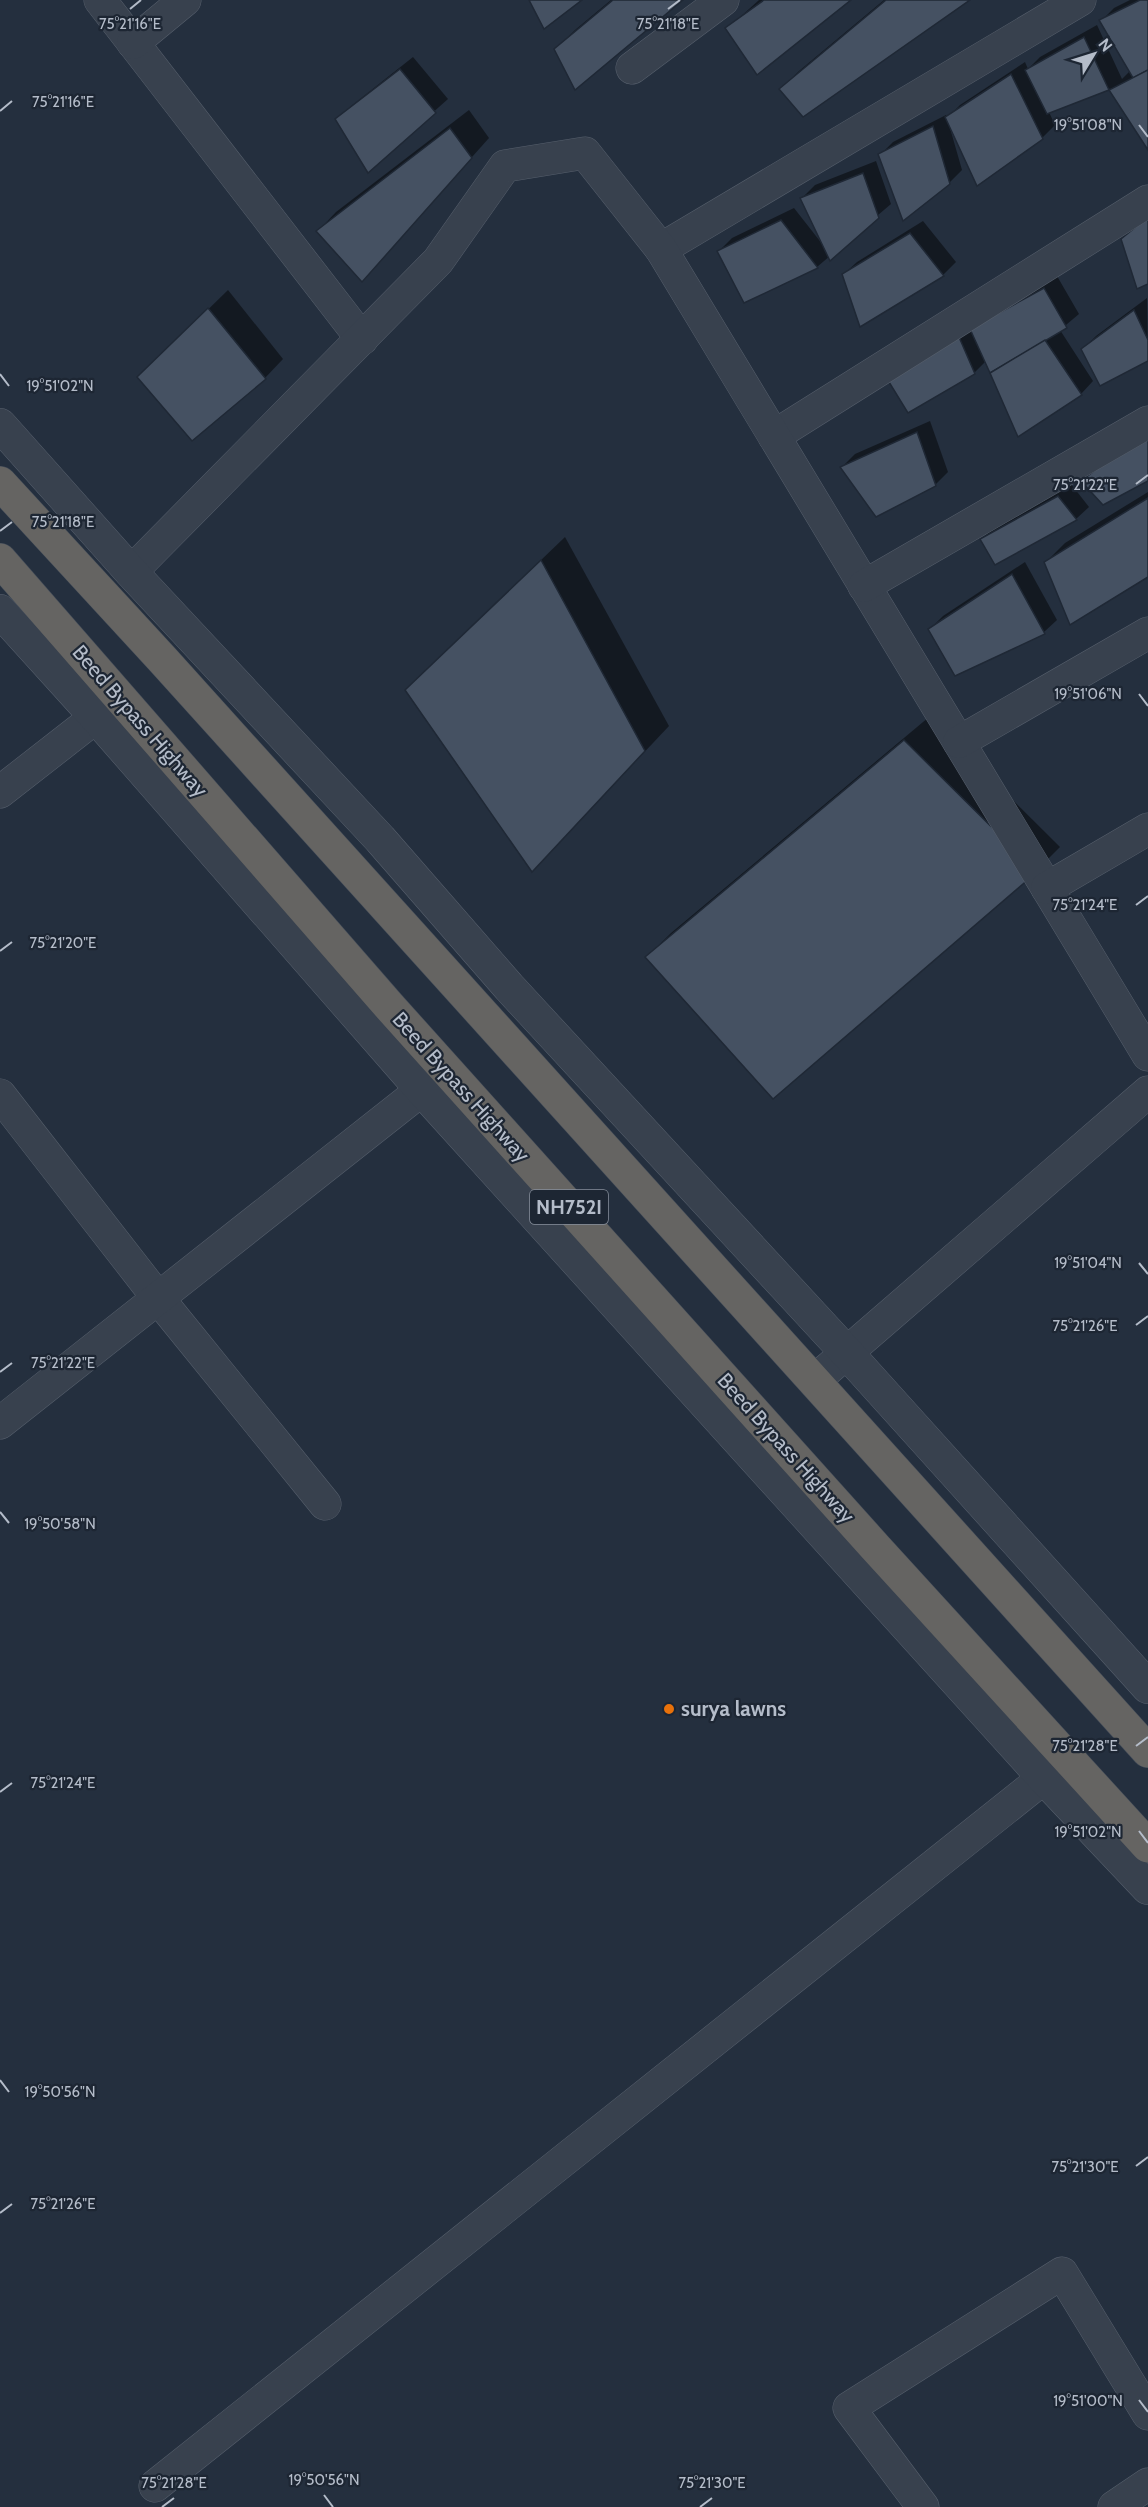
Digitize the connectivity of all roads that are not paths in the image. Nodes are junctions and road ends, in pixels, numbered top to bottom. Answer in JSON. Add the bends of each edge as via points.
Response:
{"nodes":[{"id":1,"x":100,"y":0,"type":"edge"},
{"id":2,"x":184,"y":0,"type":"edge"},
{"id":3,"x":723,"y":0,"type":"edge"},
{"id":4,"x":1075,"y":1,"type":"edge"},
{"id":5,"x":133,"y":43,"type":"junction"},
{"id":6,"x":632,"y":68,"type":"dead end"},
{"id":7,"x":1148,"y":201,"type":"edge"},
{"id":8,"x":661,"y":249,"type":"junction"},
{"id":9,"x":362,"y":339,"type":"junction"},
{"id":10,"x":1148,"y":422,"type":"edge"},
{"id":11,"x":0,"y":425,"type":"edge"},
{"id":12,"x":774,"y":436,"type":"junction"},
{"id":13,"x":0,"y":483,"type":"edge"},
{"id":14,"x":0,"y":560,"type":"edge"},
{"id":15,"x":131,"y":572,"type":"junction"},
{"id":16,"x":864,"y":586,"type":"junction"},
{"id":17,"x":0,"y":611,"type":"edge"},
{"id":18,"x":1148,"y":633,"type":"edge"},
{"id":19,"x":96,"y":717,"type":"junction"},
{"id":20,"x":959,"y":742,"type":"junction"},
{"id":21,"x":0,"y":792,"type":"edge"},
{"id":22,"x":1148,"y":829,"type":"edge"},
{"id":23,"x":1047,"y":888,"type":"junction"},
{"id":24,"x":1148,"y":1055,"type":"edge"},
{"id":25,"x":434,"y":1080,"type":"junction"},
{"id":26,"x":1148,"y":1092,"type":"edge"},
{"id":27,"x":0,"y":1095,"type":"edge"},
{"id":28,"x":158,"y":1298,"type":"junction"},
{"id":29,"x":847,"y":1353,"type":"junction"},
{"id":30,"x":814,"y":1381,"type":"junction"},
{"id":31,"x":3,"y":1414,"type":"edge"},
{"id":32,"x":325,"y":1504,"type":"dead end"},
{"id":33,"x":1148,"y":1687,"type":"edge"},
{"id":34,"x":1148,"y":1751,"type":"edge"},
{"id":35,"x":1056,"y":1768,"type":"junction"},
{"id":36,"x":1148,"y":1846,"type":"edge"},
{"id":37,"x":1148,"y":1888,"type":"edge"},
{"id":38,"x":1148,"y":2414,"type":"edge"},
{"id":39,"x":1148,"y":2484,"type":"edge"},
{"id":40,"x":155,"y":2486,"type":"dead end"},
{"id":41,"x":923,"y":2507,"type":"edge"},
{"id":42,"x":1114,"y":2507,"type":"edge"}],
"edges":[{"from":1,"to":5,"type":"street"},
{"from":2,"to":5,"type":"street"},
{"from":3,"to":6,"type":"street"},
{"from":4,"to":8,"type":"street"},
{"from":5,"to":9,"type":"street"},
{"from":7,"to":12,"type":"street"},
{"from":8,"to":9,"type":"street","via":[[585,153],[505,166],[438,261]]},
{"from":8,"to":12,"type":"street"},
{"from":9,"to":15,"type":"street"},
{"from":10,"to":16,"type":"street"},
{"from":11,"to":15,"type":"street"},
{"from":12,"to":16,"type":"street"},
{"from":13,"to":30,"type":"highway","number":"NH752I"},
{"from":14,"to":25,"type":"highway","name":"Beed Bypass Highway","number":"NH752I"},
{"from":15,"to":29,"type":"street","via":[[380,839],[509,987]]},
{"from":16,"to":20,"type":"street"},
{"from":17,"to":19,"type":"street"},
{"from":18,"to":20,"type":"street"},
{"from":19,"to":21,"type":"street"},
{"from":19,"to":25,"type":"street"},
{"from":20,"to":23,"type":"street"},
{"from":22,"to":23,"type":"street"},
{"from":23,"to":24,"type":"street"},
{"from":25,"to":28,"type":"street"},
{"from":25,"to":35,"type":"highway","name":"Beed Bypass Highway","number":"NH752I"},
{"from":26,"to":29,"type":"street"},
{"from":27,"to":28,"type":"street"},
{"from":28,"to":31,"type":"street"},
{"from":28,"to":32,"type":"street"},
{"from":29,"to":30,"type":"street"},
{"from":29,"to":33,"type":"street"},
{"from":30,"to":34,"type":"highway","number":"NH752I"},
{"from":35,"to":36,"type":"highway","name":"Beed Bypass Highway","number":"NH752I"},
{"from":35,"to":37,"type":"street"},
{"from":35,"to":40,"type":"street"},
{"from":38,"to":41,"type":"street","via":[[1062,2273],[849,2408]]},
{"from":39,"to":42,"type":"street"}]}
